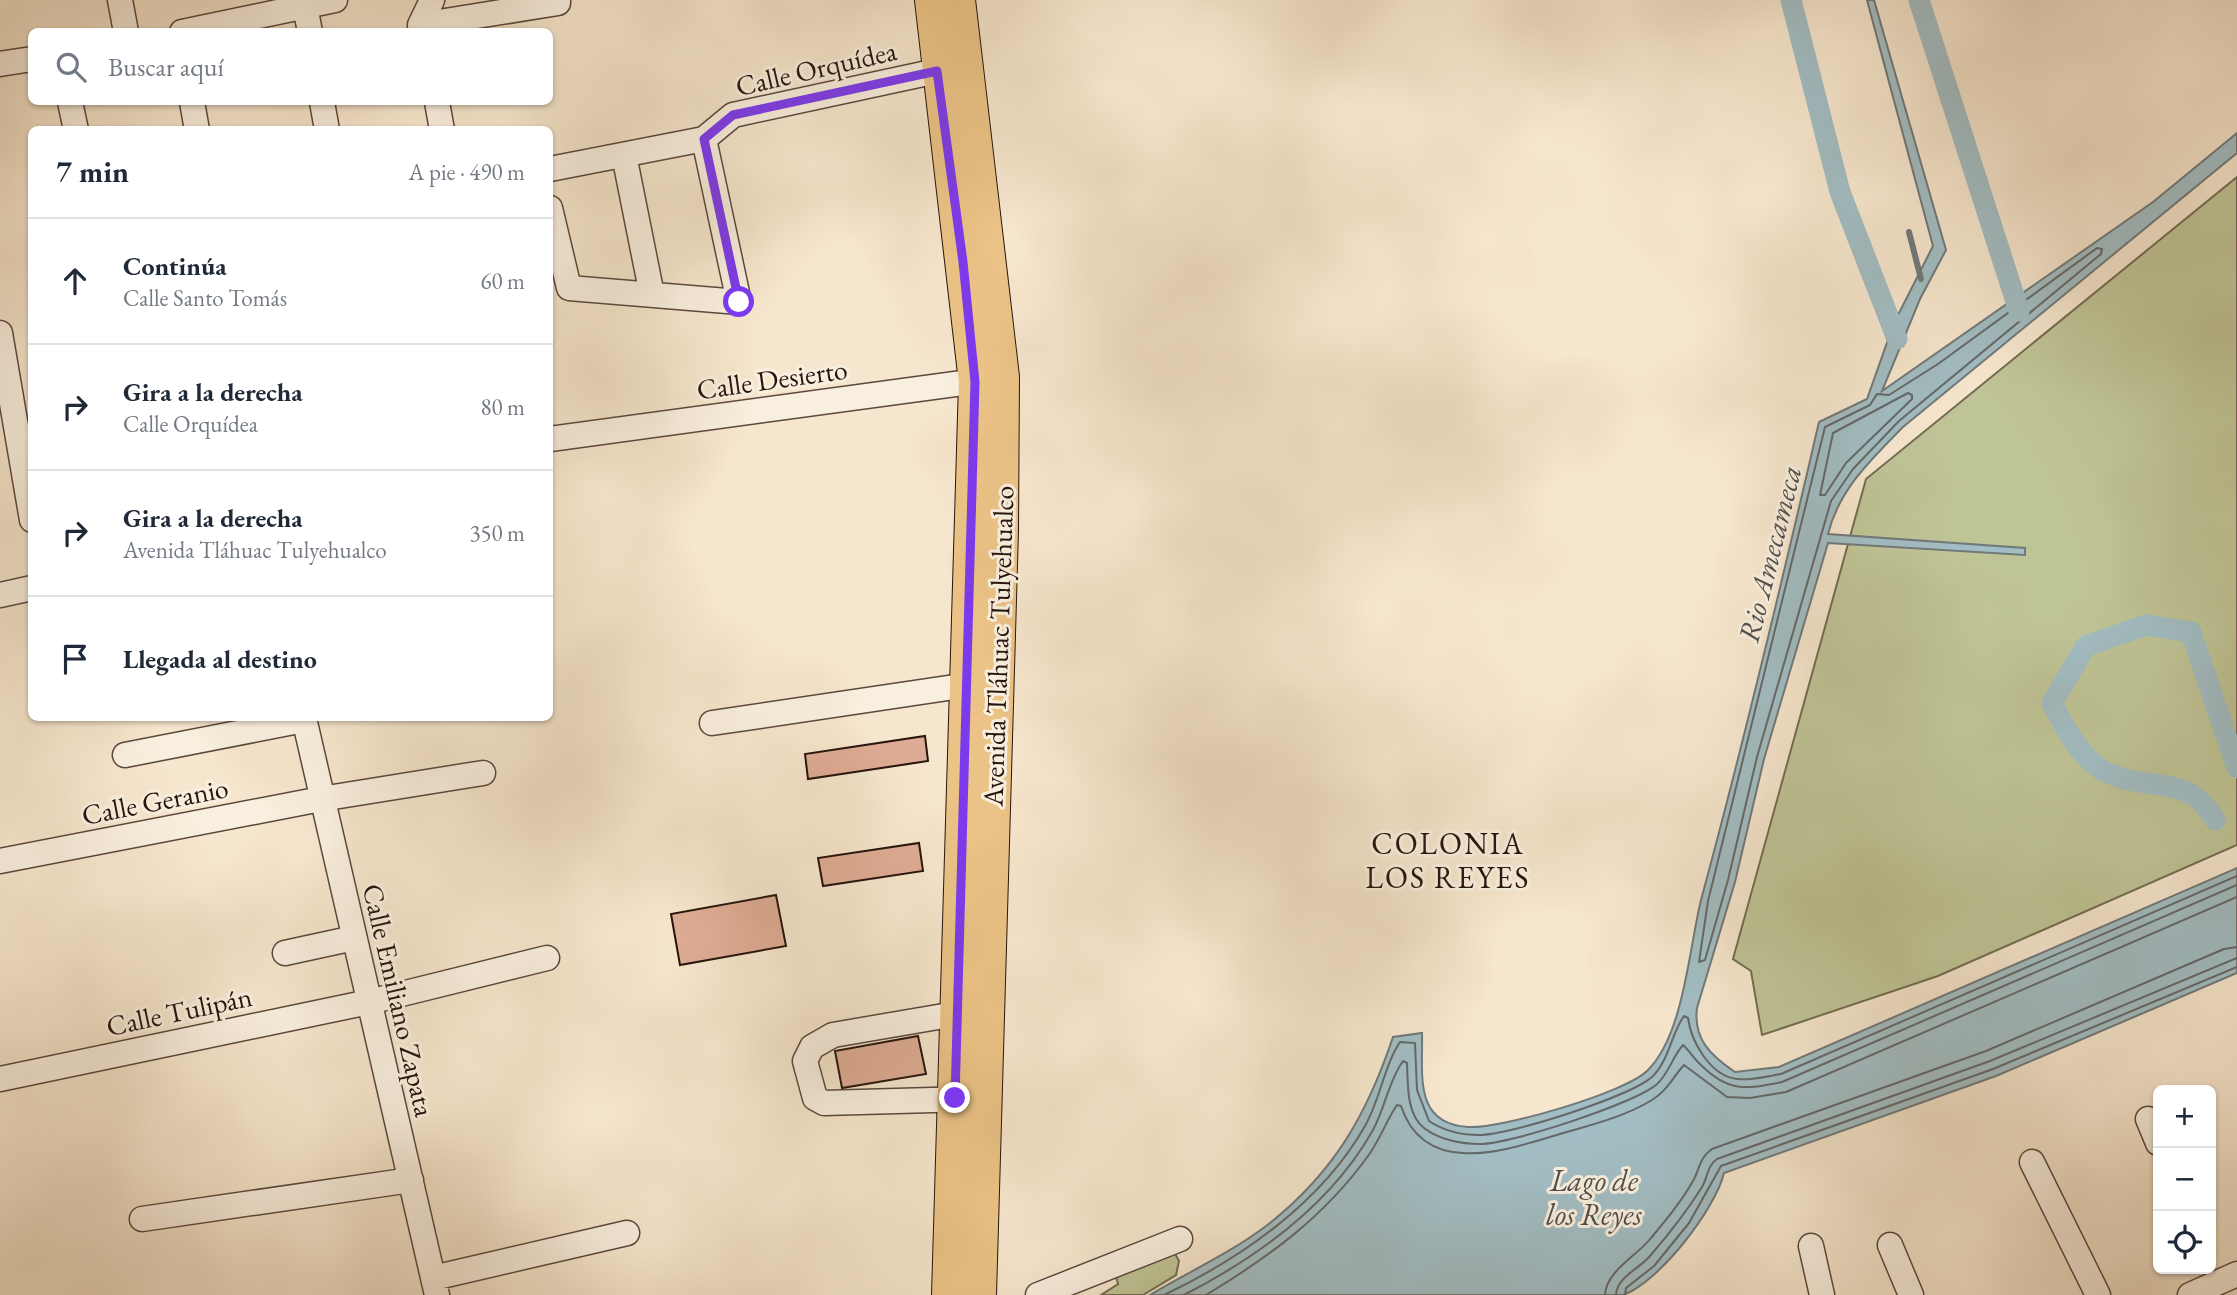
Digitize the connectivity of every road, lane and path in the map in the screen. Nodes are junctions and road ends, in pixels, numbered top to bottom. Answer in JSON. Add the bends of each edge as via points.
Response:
{"nodes":[{"id":1,"x":120,"y":0,"type":"edge"},
{"id":2,"x":335,"y":0,"type":"edge"},
{"id":3,"x":432,"y":0,"type":"edge"},
{"id":4,"x":931,"y":0,"type":"edge"},
{"id":5,"x":959,"y":0,"type":"edge"},
{"id":6,"x":558,"y":2,"type":"edge"},
{"id":7,"x":305,"y":6,"type":"junction"},
{"id":8,"x":125,"y":28,"type":"edge"},
{"id":9,"x":201,"y":28,"type":"edge"},
{"id":10,"x":309,"y":28,"type":"edge"},
{"id":11,"x":421,"y":28,"type":"edge"},
{"id":12,"x":28,"y":60,"type":"edge"},
{"id":13,"x":0,"y":64,"type":"edge"},
{"id":14,"x":937,"y":71,"type":"junction"},
{"id":15,"x":72,"y":105,"type":"edge"},
{"id":16,"x":193,"y":105,"type":"edge"},
{"id":17,"x":323,"y":105,"type":"edge"},
{"id":18,"x":437,"y":105,"type":"edge"},
{"id":19,"x":75,"y":126,"type":"edge"},
{"id":20,"x":196,"y":126,"type":"edge"},
{"id":21,"x":326,"y":126,"type":"edge"},
{"id":22,"x":441,"y":126,"type":"edge"},
{"id":23,"x":704,"y":139,"type":"junction"},
{"id":24,"x":624,"y":155,"type":"junction"},
{"id":25,"x":553,"y":168,"type":"edge"},
{"id":26,"x":966,"y":171,"type":"junction"},
{"id":27,"x":553,"y":221,"type":"edge"},
{"id":28,"x":652,"y":295,"type":"junction"},
{"id":29,"x":0,"y":333,"type":"edge"},
{"id":30,"x":989,"y":379,"type":"junction"},
{"id":31,"x":553,"y":439,"type":"edge"},
{"id":32,"x":10,"y":451,"type":"edge"},
{"id":33,"x":28,"y":507,"type":"edge"},
{"id":34,"x":28,"y":589,"type":"edge"},
{"id":35,"x":0,"y":596,"type":"edge"},
{"id":36,"x":983,"y":683,"type":"junction"},
{"id":37,"x":294,"y":721,"type":"edge"},
{"id":38,"x":304,"y":721,"type":"edge"},
{"id":39,"x":712,"y":723,"type":"dead end"},
{"id":40,"x":125,"y":755,"type":"dead end"},
{"id":41,"x":483,"y":773,"type":"dead end"},
{"id":42,"x":321,"y":799,"type":"junction"},
{"id":43,"x":0,"y":860,"type":"edge"},
{"id":44,"x":354,"y":938,"type":"junction"},
{"id":45,"x":285,"y":953,"type":"dead end"},
{"id":46,"x":547,"y":958,"type":"dead end"},
{"id":47,"x":369,"y":1002,"type":"junction"},
{"id":48,"x":972,"y":1011,"type":"junction"},
{"id":49,"x":0,"y":1079,"type":"edge"},
{"id":50,"x":969,"y":1099,"type":"junction"},
{"id":51,"x":2148,"y":1119,"type":"dead end"},
{"id":52,"x":2153,"y":1131,"type":"edge"},
{"id":53,"x":2032,"y":1162,"type":"dead end"},
{"id":54,"x":411,"y":1180,"type":"junction"},
{"id":55,"x":142,"y":1219,"type":"dead end"},
{"id":56,"x":627,"y":1234,"type":"dead end"},
{"id":57,"x":1180,"y":1239,"type":"dead end"},
{"id":58,"x":1890,"y":1245,"type":"dead end"},
{"id":59,"x":1811,"y":1246,"type":"dead end"},
{"id":60,"x":2223,"y":1272,"type":"edge"},
{"id":61,"x":435,"y":1286,"type":"edge"},
{"id":62,"x":948,"y":1295,"type":"edge"},
{"id":63,"x":980,"y":1295,"type":"edge"},
{"id":64,"x":1038,"y":1295,"type":"edge"},
{"id":65,"x":1822,"y":1295,"type":"edge"},
{"id":66,"x":1911,"y":1295,"type":"edge"},
{"id":67,"x":2098,"y":1295,"type":"edge"},
{"id":68,"x":2190,"y":1295,"type":"edge"}],
"edges":[{"from":1,"to":8,"type":"street"},
{"from":2,"to":7,"type":"street"},
{"from":3,"to":11,"type":"street"},
{"from":4,"to":14,"type":"main road","name":"Avenida Tláhuac Tulyehualco"},
{"from":5,"to":26,"type":"main road","name":"Avenida Tláhuac Tulyehualco"},
{"from":6,"to":11,"type":"street"},
{"from":7,"to":9,"type":"street"},
{"from":7,"to":10,"type":"street"},
{"from":12,"to":13,"type":"street"},
{"from":14,"to":23,"type":"street","name":"Calle Orquídea","via":[[733,115]]},
{"from":14,"to":26,"type":"main road","name":"Avenida Tláhuac Tulyehualco"},
{"from":15,"to":19,"type":"street"},
{"from":16,"to":20,"type":"street"},
{"from":17,"to":21,"type":"street"},
{"from":18,"to":22,"type":"street"},
{"from":23,"to":24,"type":"street","name":"Calle Orquídea"},
{"from":23,"to":28,"type":"street","via":[[739,302]]},
{"from":24,"to":25,"type":"street","name":"Calle Orquídea"},
{"from":24,"to":28,"type":"street"},
{"from":26,"to":30,"type":"main road","name":"Avenida Tláhuac Tulyehualco"},
{"from":27,"to":28,"type":"street","via":[[569,288]]},
{"from":29,"to":32,"type":"street"},
{"from":30,"to":31,"type":"street","name":"Calle Desierto"},
{"from":30,"to":36,"type":"main road","name":"Avenida Tláhuac Tulyehualco"},
{"from":32,"to":33,"type":"street"},
{"from":34,"to":35,"type":"street"},
{"from":36,"to":39,"type":"street"},
{"from":36,"to":48,"type":"main road","name":"Avenida Tláhuac Tulyehualco"},
{"from":37,"to":40,"type":"street"},
{"from":38,"to":42,"type":"street","name":"Calle Emiliano Zapata"},
{"from":41,"to":42,"type":"street","name":"Calle Geranio"},
{"from":42,"to":43,"type":"street","name":"Calle Geranio"},
{"from":42,"to":44,"type":"street","name":"Calle Emiliano Zapata"},
{"from":44,"to":45,"type":"street"},
{"from":44,"to":47,"type":"street","name":"Calle Emiliano Zapata"},
{"from":46,"to":47,"type":"street","name":"Calle Tulipán"},
{"from":47,"to":49,"type":"street","name":"Calle Tulipán"},
{"from":47,"to":54,"type":"street","name":"Calle Emiliano Zapata"},
{"from":48,"to":50,"type":"main road","name":"Avenida Tláhuac Tulyehualco"},
{"from":48,"to":50,"type":"street","via":[[833,1035],[813,1047],[805,1060],[815,1098],[824,1103]]},
{"from":50,"to":62,"type":"main road","name":"Avenida Tláhuac Tulyehualco"},
{"from":50,"to":63,"type":"main road","name":"Avenida Tláhuac Tulyehualco"},
{"from":51,"to":52,"type":"street"},
{"from":53,"to":67,"type":"street"},
{"from":54,"to":55,"type":"street"},
{"from":54,"to":61,"type":"street","name":"Calle Emiliano Zapata"},
{"from":56,"to":61,"type":"street"},
{"from":57,"to":64,"type":"street"},
{"from":58,"to":66,"type":"street"},
{"from":59,"to":65,"type":"street"},
{"from":60,"to":68,"type":"street"}]}
